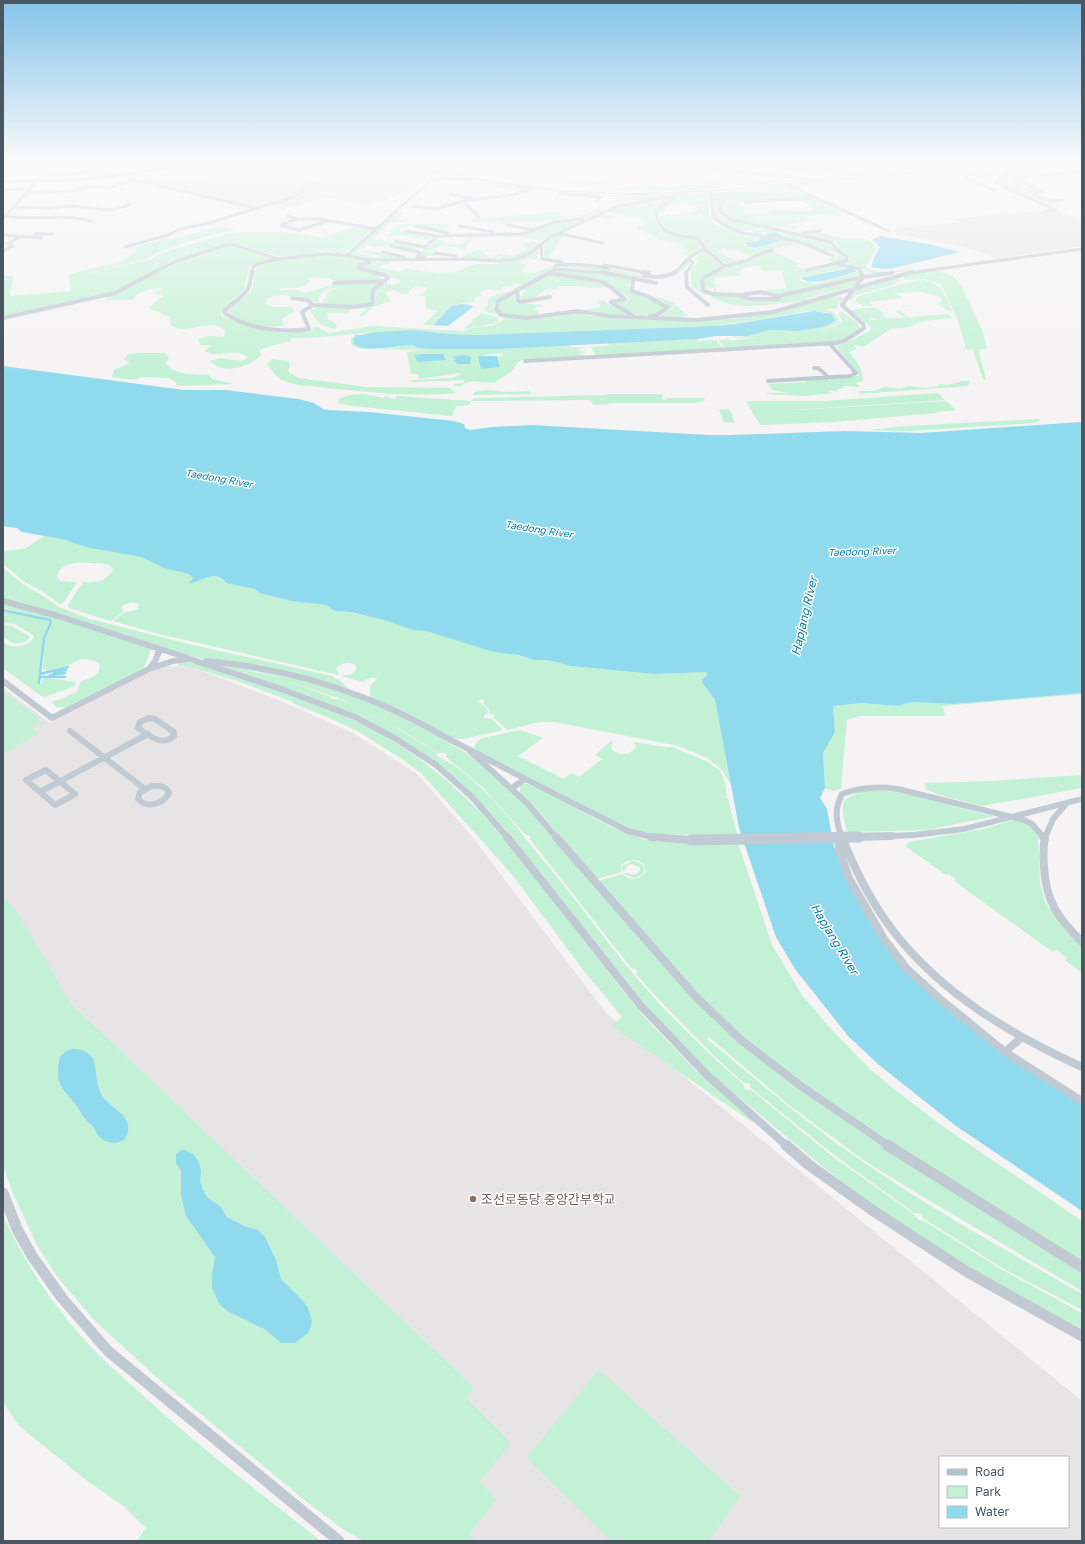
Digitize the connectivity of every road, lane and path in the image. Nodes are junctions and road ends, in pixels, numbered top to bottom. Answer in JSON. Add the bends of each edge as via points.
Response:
{"nodes":[{"id":1,"x":52,"y":234,"type":"dead end"},
{"id":2,"x":170,"y":234,"type":"edge"},
{"id":3,"x":370,"y":234,"type":"edge"},
{"id":4,"x":425,"y":234,"type":"edge"},
{"id":5,"x":452,"y":234,"type":"edge"},
{"id":6,"x":498,"y":234,"type":"edge"},
{"id":7,"x":520,"y":234,"type":"edge"},
{"id":8,"x":556,"y":234,"type":"edge"},
{"id":9,"x":562,"y":234,"type":"edge"},
{"id":10,"x":673,"y":234,"type":"edge"},
{"id":11,"x":747,"y":234,"type":"edge"},
{"id":12,"x":800,"y":234,"type":"edge"},
{"id":13,"x":3,"y":235,"type":"edge"},
{"id":14,"x":456,"y":235,"type":"junction"},
{"id":15,"x":503,"y":235,"type":"junction"},
{"id":16,"x":17,"y":236,"type":"junction"},
{"id":17,"x":404,"y":236,"type":"dead end"},
{"id":18,"x":409,"y":236,"type":"dead end"},
{"id":19,"x":437,"y":236,"type":"junction"},
{"id":20,"x":42,"y":238,"type":"dead end"},
{"id":21,"x":426,"y":240,"type":"dead end"},
{"id":22,"x":395,"y":241,"type":"dead end"},
{"id":23,"x":431,"y":242,"type":"junction"},
{"id":24,"x":603,"y":243,"type":"dead end"},
{"id":25,"x":391,"y":246,"type":"dead end"},
{"id":26,"x":541,"y":246,"type":"junction"},
{"id":27,"x":124,"y":247,"type":"dead end"},
{"id":28,"x":704,"y":248,"type":"junction"},
{"id":29,"x":1082,"y":249,"type":"edge"},
{"id":30,"x":773,"y":250,"type":"dead end"},
{"id":31,"x":3,"y":251,"type":"edge"},
{"id":32,"x":382,"y":252,"type":"dead end"},
{"id":33,"x":434,"y":255,"type":"junction"},
{"id":34,"x":346,"y":256,"type":"junction"},
{"id":35,"x":833,"y":256,"type":"dead end"},
{"id":36,"x":417,"y":257,"type":"junction"},
{"id":37,"x":278,"y":259,"type":"junction"},
{"id":38,"x":444,"y":259,"type":"junction"},
{"id":39,"x":460,"y":259,"type":"junction"},
{"id":40,"x":689,"y":259,"type":"junction"},
{"id":41,"x":378,"y":260,"type":"junction"},
{"id":42,"x":836,"y":264,"type":"junction"},
{"id":43,"x":725,"y":266,"type":"junction"},
{"id":44,"x":554,"y":269,"type":"junction"},
{"id":45,"x":807,"y":270,"type":"dead end"},
{"id":46,"x":915,"y":271,"type":"junction"},
{"id":47,"x":550,"y":273,"type":"junction"},
{"id":48,"x":657,"y":275,"type":"dead end"},
{"id":49,"x":863,"y":277,"type":"junction"},
{"id":50,"x":635,"y":278,"type":"junction"},
{"id":51,"x":385,"y":281,"type":"junction"},
{"id":52,"x":334,"y":283,"type":"dead end"},
{"id":53,"x":656,"y":283,"type":"dead end"},
{"id":54,"x":856,"y":287,"type":"junction"},
{"id":55,"x":517,"y":290,"type":"junction"},
{"id":56,"x":833,"y":294,"type":"junction"},
{"id":57,"x":740,"y":295,"type":"junction"},
{"id":58,"x":779,"y":296,"type":"junction"},
{"id":59,"x":550,"y":297,"type":"dead end"},
{"id":60,"x":847,"y":297,"type":"junction"},
{"id":61,"x":292,"y":298,"type":"dead end"},
{"id":62,"x":313,"y":305,"type":"junction"},
{"id":63,"x":708,"y":305,"type":"dead end"},
{"id":64,"x":634,"y":317,"type":"junction"},
{"id":65,"x":3,"y":318,"type":"edge"},
{"id":66,"x":642,"y":318,"type":"junction"},
{"id":67,"x":829,"y":343,"type":"junction"},
{"id":68,"x":525,"y":361,"type":"dead end"},
{"id":69,"x":814,"y":368,"type":"dead end"},
{"id":70,"x":828,"y":378,"type":"junction"},
{"id":71,"x":768,"y":381,"type":"dead end"},
{"id":72,"x":3,"y":602,"type":"edge"},
{"id":73,"x":160,"y":649,"type":"junction"},
{"id":74,"x":190,"y":660,"type":"junction"},
{"id":75,"x":149,"y":669,"type":"junction"},
{"id":76,"x":3,"y":680,"type":"edge"},
{"id":77,"x":70,"y":732,"type":"dead end"},
{"id":78,"x":148,"y":734,"type":"junction"},
{"id":79,"x":469,"y":750,"type":"junction"},
{"id":80,"x":104,"y":758,"type":"junction"},
{"id":81,"x":525,"y":779,"type":"junction"},
{"id":82,"x":60,"y":782,"type":"junction"},
{"id":83,"x":512,"y":788,"type":"junction"},
{"id":84,"x":145,"y":789,"type":"junction"},
{"id":85,"x":40,"y":792,"type":"junction"},
{"id":86,"x":1082,"y":799,"type":"edge"},
{"id":87,"x":1066,"y":804,"type":"junction"},
{"id":88,"x":1012,"y":816,"type":"junction"},
{"id":89,"x":838,"y":828,"type":"junction"},
{"id":90,"x":691,"y":840,"type":"joint"},
{"id":91,"x":1045,"y":840,"type":"junction"},
{"id":92,"x":860,"y":876,"type":"junction"},
{"id":93,"x":849,"y":878,"type":"junction"},
{"id":94,"x":1082,"y":942,"type":"edge"},
{"id":95,"x":1022,"y":1037,"type":"junction"},
{"id":96,"x":1006,"y":1052,"type":"junction"},
{"id":97,"x":1082,"y":1067,"type":"edge"},
{"id":98,"x":1082,"y":1101,"type":"edge"},
{"id":99,"x":3,"y":1193,"type":"edge"},
{"id":100,"x":1082,"y":1268,"type":"edge"},
{"id":101,"x":1082,"y":1336,"type":"edge"},
{"id":102,"x":339,"y":1541,"type":"edge"}],
"edges":[{"from":1,"to":16,"type":"street"},
{"from":2,"to":27,"type":"street"},
{"from":3,"to":34,"type":"street"},
{"from":4,"to":19,"type":"street"},
{"from":5,"to":14,"type":"street"},
{"from":6,"to":15,"type":"street"},
{"from":7,"to":15,"type":"street"},
{"from":8,"to":26,"type":"street"},
{"from":9,"to":24,"type":"street"},
{"from":10,"to":28,"type":"street","via":[[699,239]]},
{"from":11,"to":35,"type":"street","via":[[791,240]]},
{"from":12,"to":42,"type":"street","via":[[834,243],[836,249],[848,259]]},
{"from":13,"to":16,"type":"street"},
{"from":14,"to":15,"type":"street"},
{"from":14,"to":19,"type":"street"},
{"from":16,"to":20,"type":"street"},
{"from":16,"to":31,"type":"street","via":[[8,244],[13,246]]},
{"from":17,"to":18,"type":"street"},
{"from":19,"to":23,"type":"street"},
{"from":21,"to":23,"type":"street"},
{"from":22,"to":23,"type":"street","via":[[423,247]]},
{"from":25,"to":36,"type":"street","via":[[420,253]]},
{"from":26,"to":39,"type":"street","via":[[525,256],[509,260]]},
{"from":26,"to":48,"type":"street","via":[[541,258],[546,260],[600,265]]},
{"from":28,"to":40,"type":"street"},
{"from":28,"to":43,"type":"street"},
{"from":29,"to":46,"type":"street"},
{"from":30,"to":43,"type":"street"},
{"from":32,"to":36,"type":"street"},
{"from":33,"to":36,"type":"street"},
{"from":33,"to":38,"type":"street"},
{"from":33,"to":39,"type":"street","via":[[459,256]]},
{"from":34,"to":37,"type":"street","via":[[312,255]]},
{"from":34,"to":41,"type":"street"},
{"from":37,"to":62,"type":"street","via":[[253,267],[250,287],[225,310],[227,315],[240,322],[302,330],[309,327],[302,312]]},
{"from":37,"to":65,"type":"street","via":[[234,245],[226,245],[178,262],[116,293]]},
{"from":38,"to":39,"type":"street"},
{"from":38,"to":41,"type":"street"},
{"from":40,"to":44,"type":"street","via":[[673,274],[664,277],[590,265],[560,264]]},
{"from":40,"to":63,"type":"street","via":[[693,263],[686,270],[687,286]]},
{"from":41,"to":51,"type":"street","via":[[360,265],[358,268],[384,275],[388,278]]},
{"from":42,"to":45,"type":"street"},
{"from":42,"to":49,"type":"street","via":[[860,269]]},
{"from":43,"to":57,"type":"street","via":[[703,278],[702,288],[710,293]]},
{"from":44,"to":47,"type":"street"},
{"from":44,"to":50,"type":"street","via":[[606,272]]},
{"from":46,"to":49,"type":"street"},
{"from":46,"to":54,"type":"street"},
{"from":47,"to":55,"type":"street"},
{"from":47,"to":64,"type":"street","via":[[604,283],[625,299],[611,302]]},
{"from":49,"to":54,"type":"street"},
{"from":49,"to":58,"type":"street"},
{"from":50,"to":53,"type":"street"},
{"from":50,"to":66,"type":"street","via":[[632,291],[668,308],[656,315]]},
{"from":51,"to":52,"type":"street"},
{"from":51,"to":62,"type":"street","via":[[373,290],[372,304],[352,307]]},
{"from":54,"to":56,"type":"street"},
{"from":54,"to":60,"type":"street"},
{"from":55,"to":59,"type":"street","via":[[518,301],[522,302]]},
{"from":55,"to":64,"type":"street","via":[[498,301],[496,308],[501,315],[527,318],[578,311]]},
{"from":56,"to":60,"type":"street"},
{"from":56,"to":66,"type":"street","via":[[762,314],[697,320]]},
{"from":57,"to":58,"type":"street","via":[[765,293]]},
{"from":57,"to":58,"type":"street","via":[[746,299],[771,300],[778,299]]},
{"from":60,"to":67,"type":"street","via":[[842,304],[864,325],[864,328],[846,340]]},
{"from":61,"to":62,"type":"street","via":[[307,300]]},
{"from":64,"to":66,"type":"street"},
{"from":67,"to":68,"type":"street"},
{"from":67,"to":70,"type":"street","via":[[856,374]]},
{"from":69,"to":70,"type":"street","via":[[818,368]]},
{"from":70,"to":71,"type":"street"},
{"from":72,"to":73,"type":"street","via":[[58,616]]},
{"from":73,"to":74,"type":"street"},
{"from":73,"to":75,"type":"street"},
{"from":74,"to":75,"type":"street","via":[[168,662]]},
{"from":74,"to":79,"type":"street","via":[[250,665],[366,698]]},
{"from":74,"to":101,"type":"street","via":[[278,688],[355,717],[436,765],[471,796],[505,834],[640,1006],[708,1076],[808,1165],[969,1273]]},
{"from":75,"to":76,"type":"street","via":[[52,718]]},
{"from":77,"to":80,"type":"street"},
{"from":78,"to":78,"type":"street","via":[[161,742],[170,740],[174,734],[155,719],[149,718],[138,726]]},
{"from":78,"to":80,"type":"street"},
{"from":79,"to":81,"type":"street"},
{"from":79,"to":83,"type":"street"},
{"from":80,"to":82,"type":"street"},
{"from":80,"to":84,"type":"street"},
{"from":81,"to":83,"type":"street"},
{"from":81,"to":90,"type":"street","via":[[628,831],[656,838]]},
{"from":82,"to":85,"type":"street"},
{"from":82,"to":85,"type":"street","via":[[46,770],[26,780]]},
{"from":82,"to":85,"type":"street","via":[[75,794],[55,805]]},
{"from":83,"to":100,"type":"street","via":[[549,827],[695,996],[741,1040],[800,1086],[873,1136]]},
{"from":84,"to":84,"type":"street","via":[[138,796],[140,801],[147,805],[164,803],[169,793],[165,787],[157,785]]},
{"from":86,"to":87,"type":"street"},
{"from":87,"to":88,"type":"street"},
{"from":87,"to":91,"type":"street","via":[[1056,814]]},
{"from":88,"to":89,"type":"street","via":[[898,789],[866,787],[842,794],[836,807]]},
{"from":88,"to":90,"type":"street","bridge":true,"via":[[964,828],[914,835]]},
{"from":88,"to":91,"type":"street","via":[[1032,824]]},
{"from":89,"to":92,"type":"street"},
{"from":89,"to":93,"type":"street","via":[[838,849]]},
{"from":91,"to":94,"type":"street","via":[[1046,890],[1051,904]]},
{"from":92,"to":93,"type":"street"},
{"from":92,"to":95,"type":"street","via":[[894,932],[923,964],[957,993]]},
{"from":93,"to":96,"type":"street","via":[[884,939],[907,969]]},
{"from":95,"to":96,"type":"street"},
{"from":95,"to":97,"type":"street"},
{"from":96,"to":98,"type":"street"},
{"from":99,"to":102,"type":"street","via":[[23,1240],[45,1274],[108,1351]]}]}
